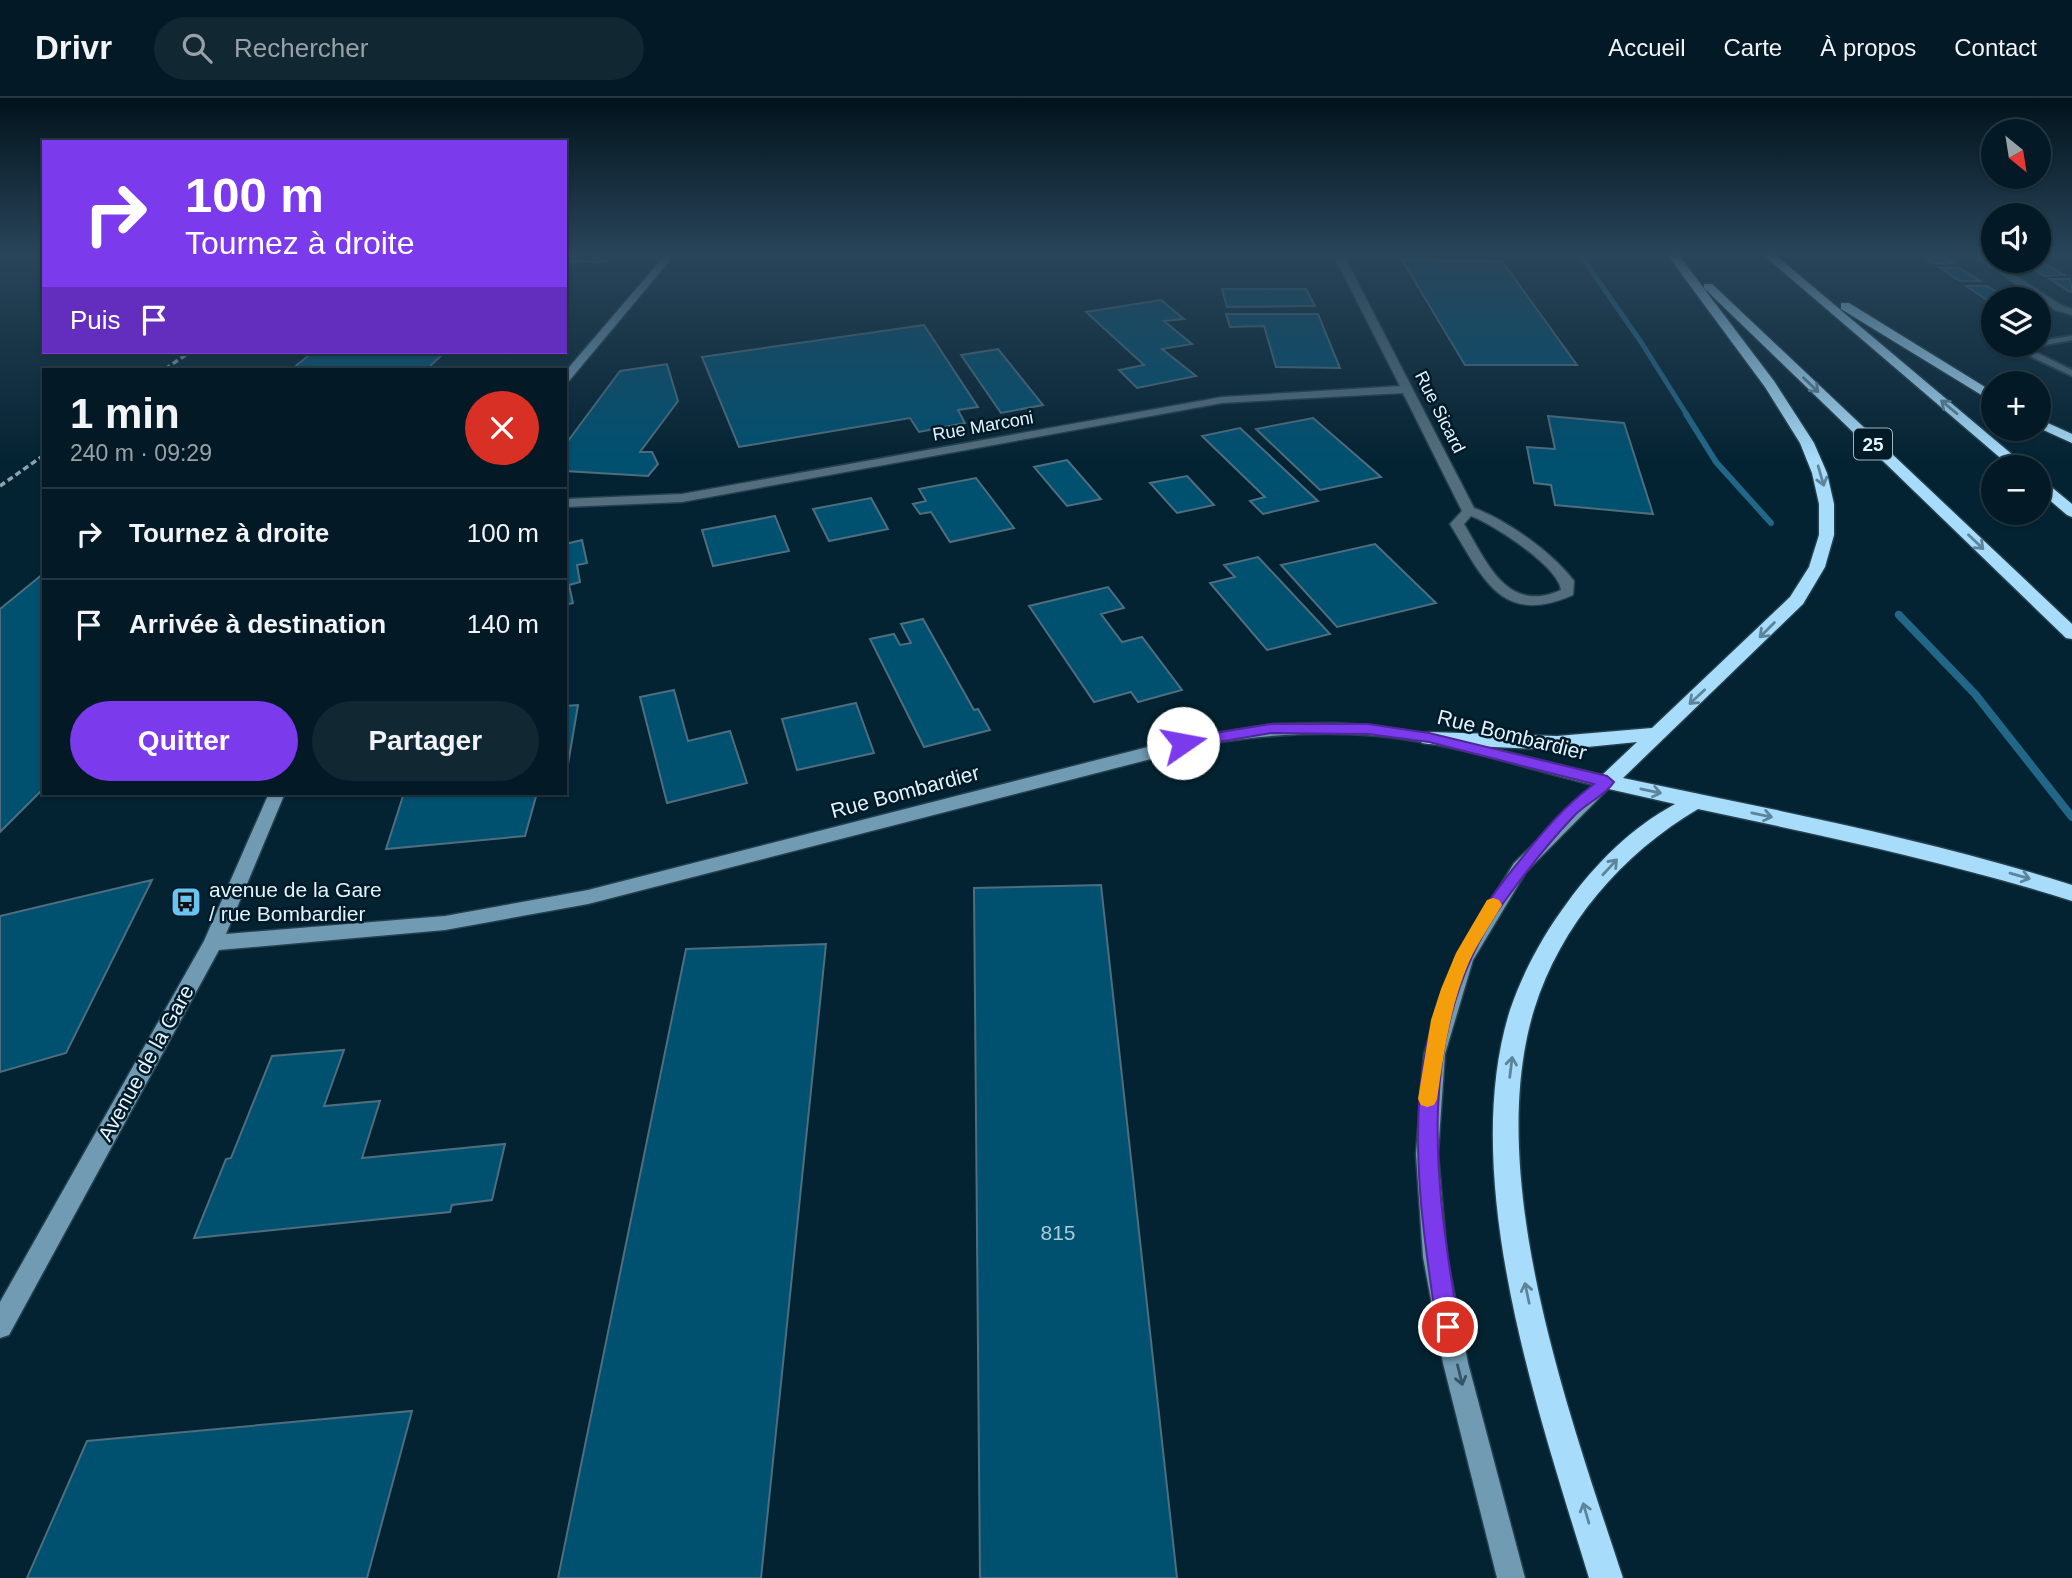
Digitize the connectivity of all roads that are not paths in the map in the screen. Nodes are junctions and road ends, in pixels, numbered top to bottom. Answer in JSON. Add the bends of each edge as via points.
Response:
{"nodes":[{"id":1,"x":613,"y":322,"type":"edge"},
{"id":2,"x":1373,"y":322,"type":"edge"},
{"id":3,"x":1724,"y":322,"type":"edge"},
{"id":4,"x":1745,"y":322,"type":"edge"},
{"id":5,"x":1848,"y":322,"type":"edge"},
{"id":6,"x":1873,"y":322,"type":"edge"},
{"id":7,"x":2072,"y":338,"type":"edge"},
{"id":8,"x":2051,"y":341,"type":"edge"},
{"id":9,"x":2039,"y":357,"type":"edge"},
{"id":10,"x":2072,"y":373,"type":"edge"},
{"id":11,"x":567,"y":377,"type":"edge"},
{"id":12,"x":1407,"y":389,"type":"junction"},
{"id":13,"x":1981,"y":390,"type":"edge"},
{"id":14,"x":2051,"y":429,"type":"edge"},
{"id":15,"x":2072,"y":439,"type":"edge"},
{"id":16,"x":2006,"y":455,"type":"edge"},
{"id":17,"x":2051,"y":494,"type":"edge"},
{"id":18,"x":567,"y":503,"type":"edge"},
{"id":19,"x":1469,"y":511,"type":"junction"},
{"id":20,"x":2072,"y":512,"type":"edge"},
{"id":21,"x":2072,"y":634,"type":"edge"},
{"id":22,"x":1657,"y":734,"type":"junction"},
{"id":23,"x":1429,"y":737,"type":"junction"},
{"id":24,"x":1607,"y":782,"type":"junction"},
{"id":25,"x":276,"y":795,"type":"edge"},
{"id":26,"x":1695,"y":801,"type":"junction"},
{"id":27,"x":2072,"y":893,"type":"edge"},
{"id":28,"x":213,"y":943,"type":"junction"},
{"id":29,"x":0,"y":1326,"type":"edge"},
{"id":30,"x":1511,"y":1578,"type":"edge"},
{"id":31,"x":1606,"y":1578,"type":"edge"}],
"edges":[{"from":1,"to":11,"type":"street"},
{"from":2,"to":12,"type":"street","name":"Rue Sicard"},
{"from":3,"to":22,"type":"highway","one_way":true,"via":[[1800,430],[1822,478],[1828,520],[1824,550],[1797,600]]},
{"from":4,"to":21,"type":"highway","number":"25","one_way":true},
{"from":16,"to":5,"type":"highway","one_way":true},
{"from":6,"to":13,"type":"highway"},
{"from":7,"to":8,"type":"lane"},
{"from":9,"to":10,"type":"lane"},
{"from":12,"to":18,"type":"street","name":"Rue Marconi","via":[[1222,400],[682,498]]},
{"from":12,"to":19,"type":"street","name":"Rue Sicard"},
{"from":14,"to":15,"type":"highway"},
{"from":17,"to":20,"type":"highway"},
{"from":19,"to":19,"type":"street","via":[[1457,524],[1497,589],[1535,602],[1556,600],[1568,592],[1567,581],[1556,567],[1489,518]]},
{"from":22,"to":23,"type":"highway","via":[[1557,743]]},
{"from":22,"to":24,"type":"highway"},
{"from":23,"to":24,"type":"street","name":"Rue Bombardier"},
{"from":23,"to":28,"type":"street","name":"Rue Bombardier","via":[[1321,727],[1213,737],[588,897],[445,923]]},
{"from":24,"to":26,"type":"highway","one_way":true},
{"from":24,"to":30,"type":"street","one_way":true,"via":[[1551,831],[1516,872],[1477,931],[1440,1020],[1427,1097],[1427,1181],[1440,1284]]},
{"from":25,"to":28,"type":"street","name":"Avenue de la Gare"},
{"from":26,"to":27,"type":"highway","one_way":true,"via":[[1910,847]]},
{"from":31,"to":26,"type":"highway","one_way":true,"via":[[1548,1381],[1524,1278],[1508,1161],[1509,1086],[1523,1011],[1543,961],[1573,909],[1650,829]]},
{"from":28,"to":29,"type":"street","name":"Avenue de la Gare"}]}
